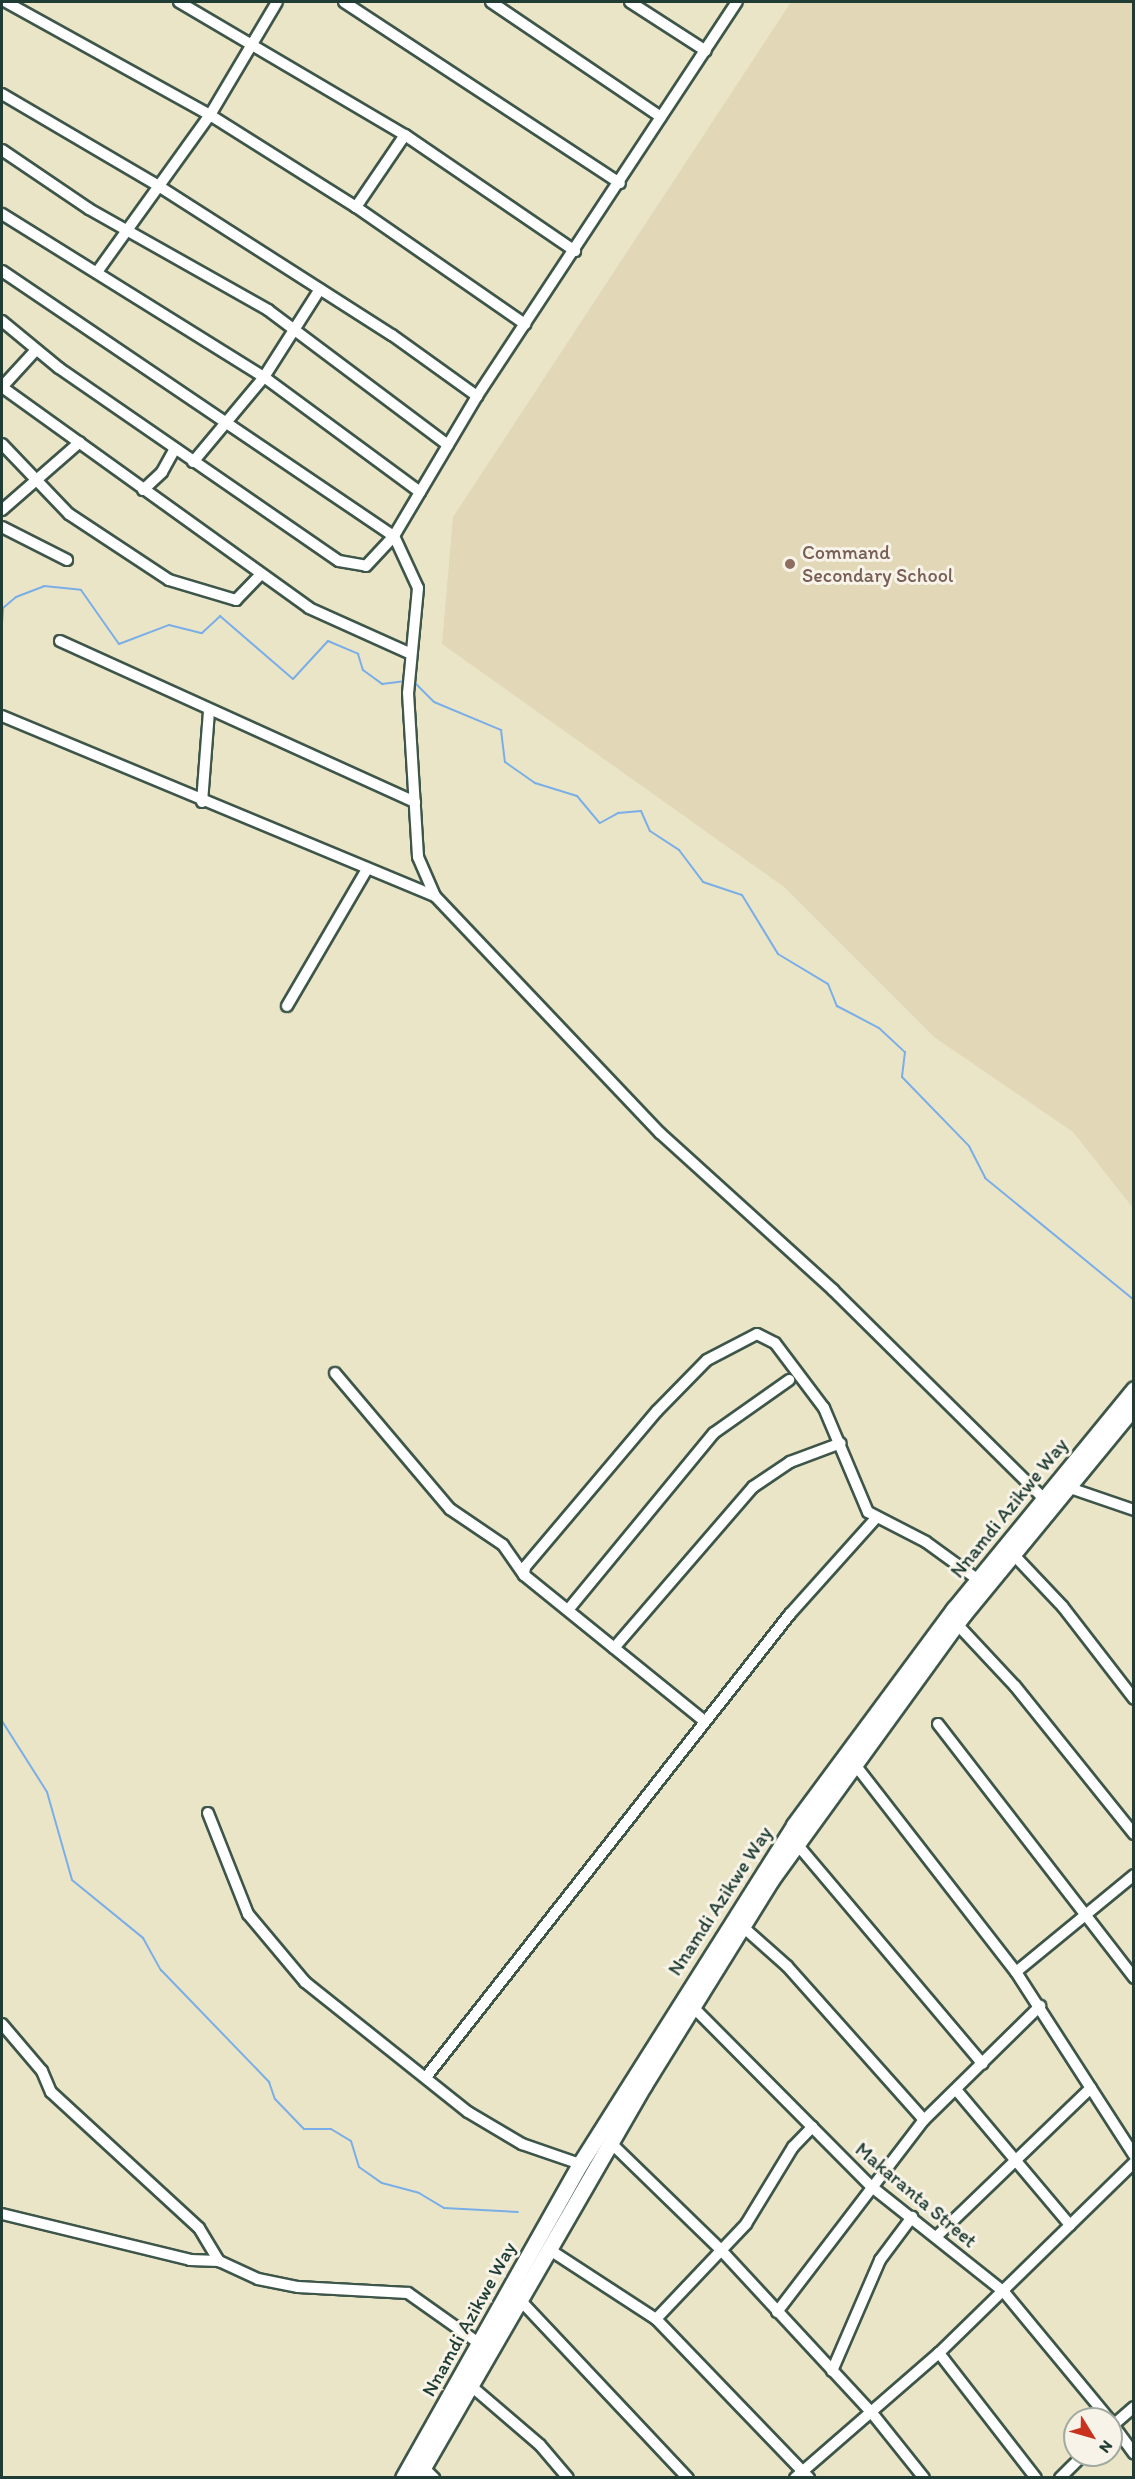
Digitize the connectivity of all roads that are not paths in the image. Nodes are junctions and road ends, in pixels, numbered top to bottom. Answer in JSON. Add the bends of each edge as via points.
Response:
{"nodes":[{"id":1,"x":6,"y":2,"type":"edge"},
{"id":2,"x":179,"y":2,"type":"edge"},
{"id":3,"x":277,"y":2,"type":"edge"},
{"id":4,"x":344,"y":2,"type":"edge"},
{"id":5,"x":491,"y":2,"type":"edge"},
{"id":6,"x":630,"y":2,"type":"edge"},
{"id":7,"x":737,"y":2,"type":"edge"},
{"id":8,"x":252,"y":43,"type":"junction"},
{"id":9,"x":706,"y":51,"type":"junction"},
{"id":10,"x":2,"y":94,"type":"edge"},
{"id":11,"x":210,"y":115,"type":"junction"},
{"id":12,"x":662,"y":117,"type":"junction"},
{"id":13,"x":405,"y":135,"type":"junction"},
{"id":14,"x":2,"y":150,"type":"edge"},
{"id":15,"x":620,"y":183,"type":"junction"},
{"id":16,"x":157,"y":185,"type":"junction"},
{"id":17,"x":356,"y":207,"type":"junction"},
{"id":18,"x":2,"y":214,"type":"edge"},
{"id":19,"x":127,"y":231,"type":"junction"},
{"id":20,"x":575,"y":251,"type":"junction"},
{"id":21,"x":2,"y":271,"type":"edge"},
{"id":22,"x":97,"y":272,"type":"junction"},
{"id":23,"x":320,"y":289,"type":"junction"},
{"id":24,"x":2,"y":321,"type":"edge"},
{"id":25,"x":525,"y":324,"type":"junction"},
{"id":26,"x":293,"y":334,"type":"junction"},
{"id":27,"x":36,"y":350,"type":"junction"},
{"id":28,"x":264,"y":377,"type":"junction"},
{"id":29,"x":2,"y":387,"type":"edge"},
{"id":30,"x":477,"y":396,"type":"junction"},
{"id":31,"x":228,"y":420,"type":"junction"},
{"id":32,"x":80,"y":442,"type":"junction"},
{"id":33,"x":2,"y":444,"type":"edge"},
{"id":34,"x":448,"y":445,"type":"junction"},
{"id":35,"x":175,"y":449,"type":"junction"},
{"id":36,"x":193,"y":462,"type":"junction"},
{"id":37,"x":38,"y":483,"type":"junction"},
{"id":38,"x":143,"y":490,"type":"junction"},
{"id":39,"x":420,"y":492,"type":"junction"},
{"id":40,"x":2,"y":510,"type":"edge"},
{"id":41,"x":2,"y":527,"type":"edge"},
{"id":42,"x":394,"y":537,"type":"junction"},
{"id":43,"x":67,"y":560,"type":"dead end"},
{"id":44,"x":261,"y":574,"type":"junction"},
{"id":45,"x":60,"y":641,"type":"dead end"},
{"id":46,"x":410,"y":653,"type":"junction"},
{"id":47,"x":209,"y":712,"type":"junction"},
{"id":48,"x":2,"y":716,"type":"edge"},
{"id":49,"x":202,"y":802,"type":"junction"},
{"id":50,"x":415,"y":802,"type":"junction"},
{"id":51,"x":367,"y":869,"type":"junction"},
{"id":52,"x":435,"y":896,"type":"junction"},
{"id":53,"x":287,"y":1006,"type":"dead end"},
{"id":54,"x":335,"y":1373,"type":"dead end"},
{"id":55,"x":789,"y":1380,"type":"dead end"},
{"id":56,"x":1134,"y":1389,"type":"edge"},
{"id":57,"x":1134,"y":1407,"type":"edge"},
{"id":58,"x":841,"y":1443,"type":"junction"},
{"id":59,"x":1067,"y":1487,"type":"junction"},
{"id":60,"x":1043,"y":1498,"type":"junction"},
{"id":61,"x":1134,"y":1510,"type":"edge"},
{"id":62,"x":877,"y":1517,"type":"junction"},
{"id":63,"x":1012,"y":1553,"type":"junction"},
{"id":64,"x":524,"y":1575,"type":"junction"},
{"id":65,"x":977,"y":1579,"type":"junction"},
{"id":66,"x":568,"y":1610,"type":"junction"},
{"id":67,"x":956,"y":1623,"type":"junction"},
{"id":68,"x":614,"y":1647,"type":"junction"},
{"id":69,"x":1134,"y":1699,"type":"edge"},
{"id":70,"x":704,"y":1721,"type":"junction"},
{"id":71,"x":938,"y":1724,"type":"dead end"},
{"id":72,"x":853,"y":1762,"type":"junction"},
{"id":73,"x":208,"y":1813,"type":"dead end"},
{"id":74,"x":1134,"y":1834,"type":"edge"},
{"id":75,"x":796,"y":1844,"type":"junction"},
{"id":76,"x":1134,"y":1875,"type":"edge"},
{"id":77,"x":1086,"y":1916,"type":"junction"},
{"id":78,"x":742,"y":1926,"type":"junction"},
{"id":79,"x":1016,"y":1972,"type":"junction"},
{"id":80,"x":1134,"y":1977,"type":"edge"},
{"id":81,"x":692,"y":2006,"type":"junction"},
{"id":82,"x":1040,"y":2006,"type":"junction"},
{"id":83,"x":2,"y":2024,"type":"edge"},
{"id":84,"x":983,"y":2064,"type":"junction"},
{"id":85,"x":426,"y":2077,"type":"junction"},
{"id":86,"x":1091,"y":2088,"type":"junction"},
{"id":87,"x":958,"y":2091,"type":"junction"},
{"id":88,"x":924,"y":2120,"type":"junction"},
{"id":89,"x":812,"y":2127,"type":"junction"},
{"id":90,"x":613,"y":2145,"type":"junction"},
{"id":91,"x":1134,"y":2155,"type":"edge"},
{"id":92,"x":1015,"y":2157,"type":"junction"},
{"id":93,"x":1134,"y":2163,"type":"edge"},
{"id":94,"x":580,"y":2164,"type":"junction"},
{"id":95,"x":872,"y":2187,"type":"junction"},
{"id":96,"x":2,"y":2214,"type":"edge"},
{"id":97,"x":912,"y":2217,"type":"junction"},
{"id":98,"x":1070,"y":2225,"type":"junction"},
{"id":99,"x":936,"y":2237,"type":"junction"},
{"id":100,"x":550,"y":2250,"type":"junction"},
{"id":101,"x":722,"y":2251,"type":"junction"},
{"id":102,"x":219,"y":2261,"type":"junction"},
{"id":103,"x":1004,"y":2292,"type":"junction"},
{"id":104,"x":520,"y":2300,"type":"junction"},
{"id":105,"x":777,"y":2312,"type":"junction"},
{"id":106,"x":656,"y":2319,"type":"junction"},
{"id":107,"x":480,"y":2344,"type":"junction"},
{"id":108,"x":939,"y":2353,"type":"junction"},
{"id":109,"x":832,"y":2371,"type":"junction"},
{"id":110,"x":470,"y":2385,"type":"junction"},
{"id":111,"x":1098,"y":2407,"type":"edge"},
{"id":112,"x":872,"y":2413,"type":"junction"},
{"id":113,"x":1123,"y":2439,"type":"edge"},
{"id":114,"x":1134,"y":2454,"type":"edge"},
{"id":115,"x":1071,"y":2467,"type":"edge"},
{"id":116,"x":424,"y":2474,"type":"edge"},
{"id":117,"x":803,"y":2475,"type":"edge"},
{"id":118,"x":403,"y":2478,"type":"edge"},
{"id":119,"x":568,"y":2478,"type":"edge"},
{"id":120,"x":688,"y":2478,"type":"edge"},
{"id":121,"x":924,"y":2478,"type":"edge"},
{"id":122,"x":1036,"y":2478,"type":"edge"},
{"id":123,"x":1060,"y":2478,"type":"edge"}],
"edges":[{"from":1,"to":11,"type":"street"},
{"from":2,"to":8,"type":"street"},
{"from":3,"to":8,"type":"street"},
{"from":4,"to":15,"type":"street"},
{"from":5,"to":12,"type":"street"},
{"from":6,"to":9,"type":"street"},
{"from":7,"to":9,"type":"street"},
{"from":8,"to":11,"type":"street"},
{"from":8,"to":13,"type":"street"},
{"from":9,"to":12,"type":"street"},
{"from":10,"to":16,"type":"street"},
{"from":11,"to":16,"type":"street"},
{"from":11,"to":17,"type":"street"},
{"from":12,"to":15,"type":"street"},
{"from":13,"to":17,"type":"street"},
{"from":13,"to":20,"type":"street"},
{"from":14,"to":19,"type":"street"},
{"from":15,"to":20,"type":"street"},
{"from":16,"to":19,"type":"street"},
{"from":16,"to":23,"type":"street"},
{"from":17,"to":25,"type":"street"},
{"from":18,"to":22,"type":"street"},
{"from":19,"to":22,"type":"street"},
{"from":19,"to":26,"type":"street","via":[[268,310]]},
{"from":20,"to":25,"type":"street"},
{"from":21,"to":31,"type":"street"},
{"from":22,"to":28,"type":"street"},
{"from":23,"to":26,"type":"street"},
{"from":23,"to":30,"type":"street"},
{"from":24,"to":27,"type":"street"},
{"from":25,"to":30,"type":"street"},
{"from":26,"to":28,"type":"street"},
{"from":26,"to":34,"type":"street"},
{"from":27,"to":29,"type":"street"},
{"from":27,"to":35,"type":"street"},
{"from":28,"to":31,"type":"street"},
{"from":28,"to":39,"type":"street"},
{"from":29,"to":32,"type":"street"},
{"from":30,"to":34,"type":"street"},
{"from":31,"to":36,"type":"street"},
{"from":31,"to":42,"type":"street"},
{"from":32,"to":37,"type":"street"},
{"from":32,"to":38,"type":"street"},
{"from":33,"to":37,"type":"street"},
{"from":34,"to":39,"type":"street"},
{"from":35,"to":36,"type":"street"},
{"from":35,"to":38,"type":"street"},
{"from":36,"to":42,"type":"street","via":[[339,561],[366,566]]},
{"from":37,"to":40,"type":"street"},
{"from":37,"to":44,"type":"street","via":[[69,514],[169,580],[236,600]]},
{"from":38,"to":44,"type":"street"},
{"from":39,"to":42,"type":"street"},
{"from":41,"to":43,"type":"street"},
{"from":42,"to":46,"type":"street","via":[[418,588]]},
{"from":44,"to":46,"type":"street","via":[[309,608]]},
{"from":45,"to":47,"type":"street"},
{"from":46,"to":50,"type":"street","via":[[407,668]]},
{"from":47,"to":49,"type":"street"},
{"from":47,"to":50,"type":"street"},
{"from":48,"to":49,"type":"street"},
{"from":49,"to":51,"type":"street"},
{"from":50,"to":52,"type":"street","via":[[418,857]]},
{"from":51,"to":52,"type":"street"},
{"from":51,"to":53,"type":"street"},
{"from":52,"to":60,"type":"street","via":[[660,1133],[833,1290]]},
{"from":54,"to":64,"type":"street","via":[[450,1509],[503,1545]]},
{"from":55,"to":66,"type":"street","via":[[714,1433]]},
{"from":56,"to":60,"type":"highway","name":"Nnamdi Azikwe Way"},
{"from":57,"to":59,"type":"highway","name":"Nnamdi Azikwe Way"},
{"from":58,"to":62,"type":"street","via":[[862,1503]]},
{"from":58,"to":64,"type":"street","via":[[824,1408],[775,1343],[757,1334],[707,1360],[657,1411],[525,1567]]},
{"from":58,"to":68,"type":"street","via":[[790,1462],[753,1487]]},
{"from":59,"to":61,"type":"street"},
{"from":59,"to":63,"type":"highway","name":"Nnamdi Azikwe Way"},
{"from":60,"to":65,"type":"highway","name":"Nnamdi Azikwe Way"},
{"from":62,"to":65,"type":"street","via":[[926,1542]]},
{"from":62,"to":70,"type":"street","via":[[790,1614]]},
{"from":63,"to":67,"type":"highway","name":"Nnamdi Azikwe Way"},
{"from":63,"to":69,"type":"street","via":[[1063,1607]]},
{"from":64,"to":66,"type":"street"},
{"from":65,"to":94,"type":"highway","name":"Nnamdi Azikwe Way","via":[[814,1797]]},
{"from":66,"to":68,"type":"street"},
{"from":67,"to":72,"type":"highway","name":"Nnamdi Azikwe Way"},
{"from":67,"to":74,"type":"street","via":[[1015,1686]]},
{"from":68,"to":70,"type":"street"},
{"from":70,"to":85,"type":"street"},
{"from":71,"to":77,"type":"street"},
{"from":72,"to":75,"type":"highway","name":"Nnamdi Azikwe Way"},
{"from":72,"to":79,"type":"street"},
{"from":73,"to":85,"type":"street","via":[[249,1914],[284,1960]]},
{"from":75,"to":78,"type":"highway","name":"Nnamdi Azikwe Way"},
{"from":75,"to":84,"type":"street"},
{"from":76,"to":77,"type":"street"},
{"from":77,"to":79,"type":"street"},
{"from":77,"to":80,"type":"street"},
{"from":78,"to":81,"type":"highway","name":"Nnamdi Azikwe Way"},
{"from":78,"to":88,"type":"street","via":[[787,1966]]},
{"from":79,"to":82,"type":"street"},
{"from":81,"to":89,"type":"street","name":"Makaranta Street"},
{"from":81,"to":90,"type":"highway","name":"Nnamdi Azikwe Way"},
{"from":82,"to":84,"type":"street"},
{"from":82,"to":86,"type":"street"},
{"from":83,"to":102,"type":"street","via":[[42,2072],[51,2092],[199,2228]]},
{"from":84,"to":87,"type":"street"},
{"from":85,"to":94,"type":"street","via":[[468,2112],[522,2144]]},
{"from":86,"to":91,"type":"street"},
{"from":86,"to":92,"type":"street"},
{"from":87,"to":88,"type":"street"},
{"from":87,"to":92,"type":"street"},
{"from":88,"to":95,"type":"street"},
{"from":89,"to":95,"type":"street","name":"Makaranta Street"},
{"from":89,"to":101,"type":"street"},
{"from":90,"to":100,"type":"highway","name":"Nnamdi Azikwe Way"},
{"from":90,"to":101,"type":"street"},
{"from":92,"to":98,"type":"street"},
{"from":92,"to":99,"type":"street"},
{"from":93,"to":98,"type":"street"},
{"from":94,"to":107,"type":"highway","name":"Nnamdi Azikwe Way"},
{"from":95,"to":97,"type":"street","name":"Makaranta Street"},
{"from":95,"to":105,"type":"street"},
{"from":96,"to":102,"type":"street","via":[[190,2260]]},
{"from":97,"to":99,"type":"street","name":"Makaranta Street"},
{"from":97,"to":109,"type":"street","via":[[880,2260]]},
{"from":98,"to":103,"type":"street"},
{"from":99,"to":103,"type":"street","name":"Makaranta Street"},
{"from":100,"to":104,"type":"highway","name":"Nnamdi Azikwe Way"},
{"from":100,"to":106,"type":"street"},
{"from":101,"to":105,"type":"street"},
{"from":101,"to":106,"type":"street"},
{"from":102,"to":107,"type":"street","via":[[258,2279],[298,2287],[408,2293]]},
{"from":103,"to":108,"type":"street"},
{"from":103,"to":111,"type":"street","name":"Makaranta Street"},
{"from":104,"to":110,"type":"highway","name":"Nnamdi Azikwe Way"},
{"from":104,"to":120,"type":"street"},
{"from":105,"to":109,"type":"street"},
{"from":106,"to":117,"type":"street"},
{"from":107,"to":118,"type":"highway","name":"Nnamdi Azikwe Way"},
{"from":108,"to":112,"type":"street"},
{"from":108,"to":122,"type":"street"},
{"from":109,"to":112,"type":"street"},
{"from":110,"to":116,"type":"highway","name":"Nnamdi Azikwe Way"},
{"from":110,"to":119,"type":"street","via":[[540,2445]]},
{"from":112,"to":117,"type":"street"},
{"from":112,"to":121,"type":"street"},
{"from":113,"to":114,"type":"street","name":"Makaranta Street"},
{"from":115,"to":123,"type":"street"}]}
